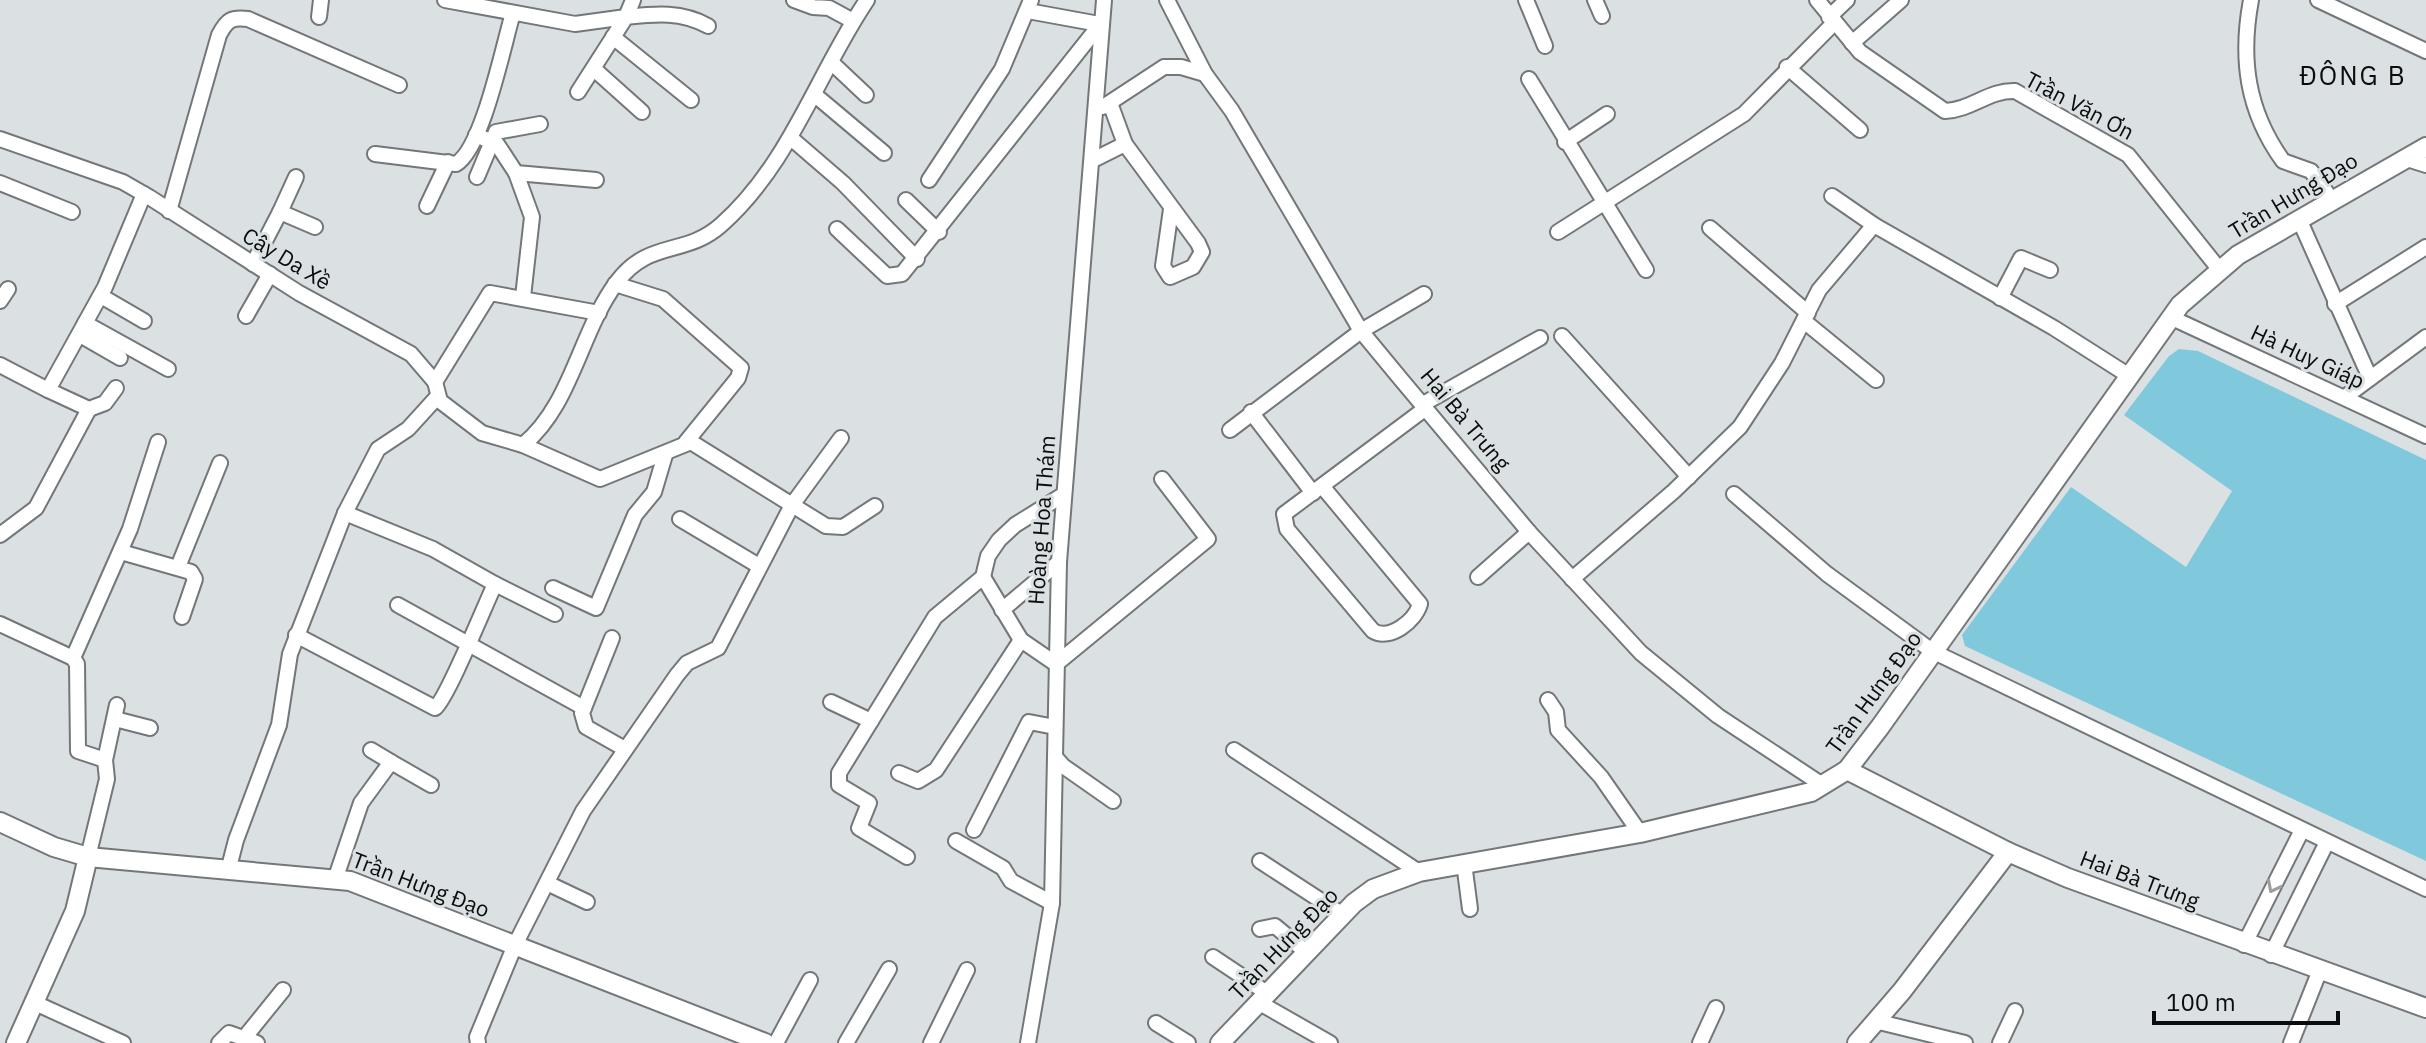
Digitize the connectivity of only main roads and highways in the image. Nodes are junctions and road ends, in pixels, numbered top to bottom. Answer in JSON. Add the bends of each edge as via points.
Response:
{"nodes":[{"id":1,"x":2426,"y":147,"type":"edge"},
{"id":2,"x":1847,"y":770,"type":"junction"},
{"id":3,"x":0,"y":822,"type":"edge"},
{"id":4,"x":2008,"y":852,"type":"junction"},
{"id":5,"x":88,"y":857,"type":"junction"},
{"id":6,"x":2426,"y":1008,"type":"edge"},
{"id":7,"x":16,"y":1043,"type":"edge"},
{"id":8,"x":765,"y":1043,"type":"edge"},
{"id":9,"x":1220,"y":1043,"type":"edge"},
{"id":10,"x":1857,"y":1043,"type":"edge"}],
"edges":[{"from":1,"to":2,"type":"main road","name":"Trần Hưng Đạo","via":[[2219,269],[2170,317]]},
{"from":2,"to":4,"type":"main road","name":"Hai Bà Trưng"},
{"from":2,"to":9,"type":"main road","name":"Trần Hưng Đạo","via":[[1811,792],[1640,833],[1419,872],[1373,889]]},
{"from":3,"to":5,"type":"main road","name":"Trần Hưng Đạo"},
{"from":4,"to":6,"type":"main road","name":"Hai Bà Trưng","via":[[2120,899]]},
{"from":4,"to":10,"type":"main road"},
{"from":5,"to":7,"type":"main road","via":[[75,911]]},
{"from":5,"to":8,"type":"main road","name":"Trần Hưng Đạo","via":[[336,877]]}]}
